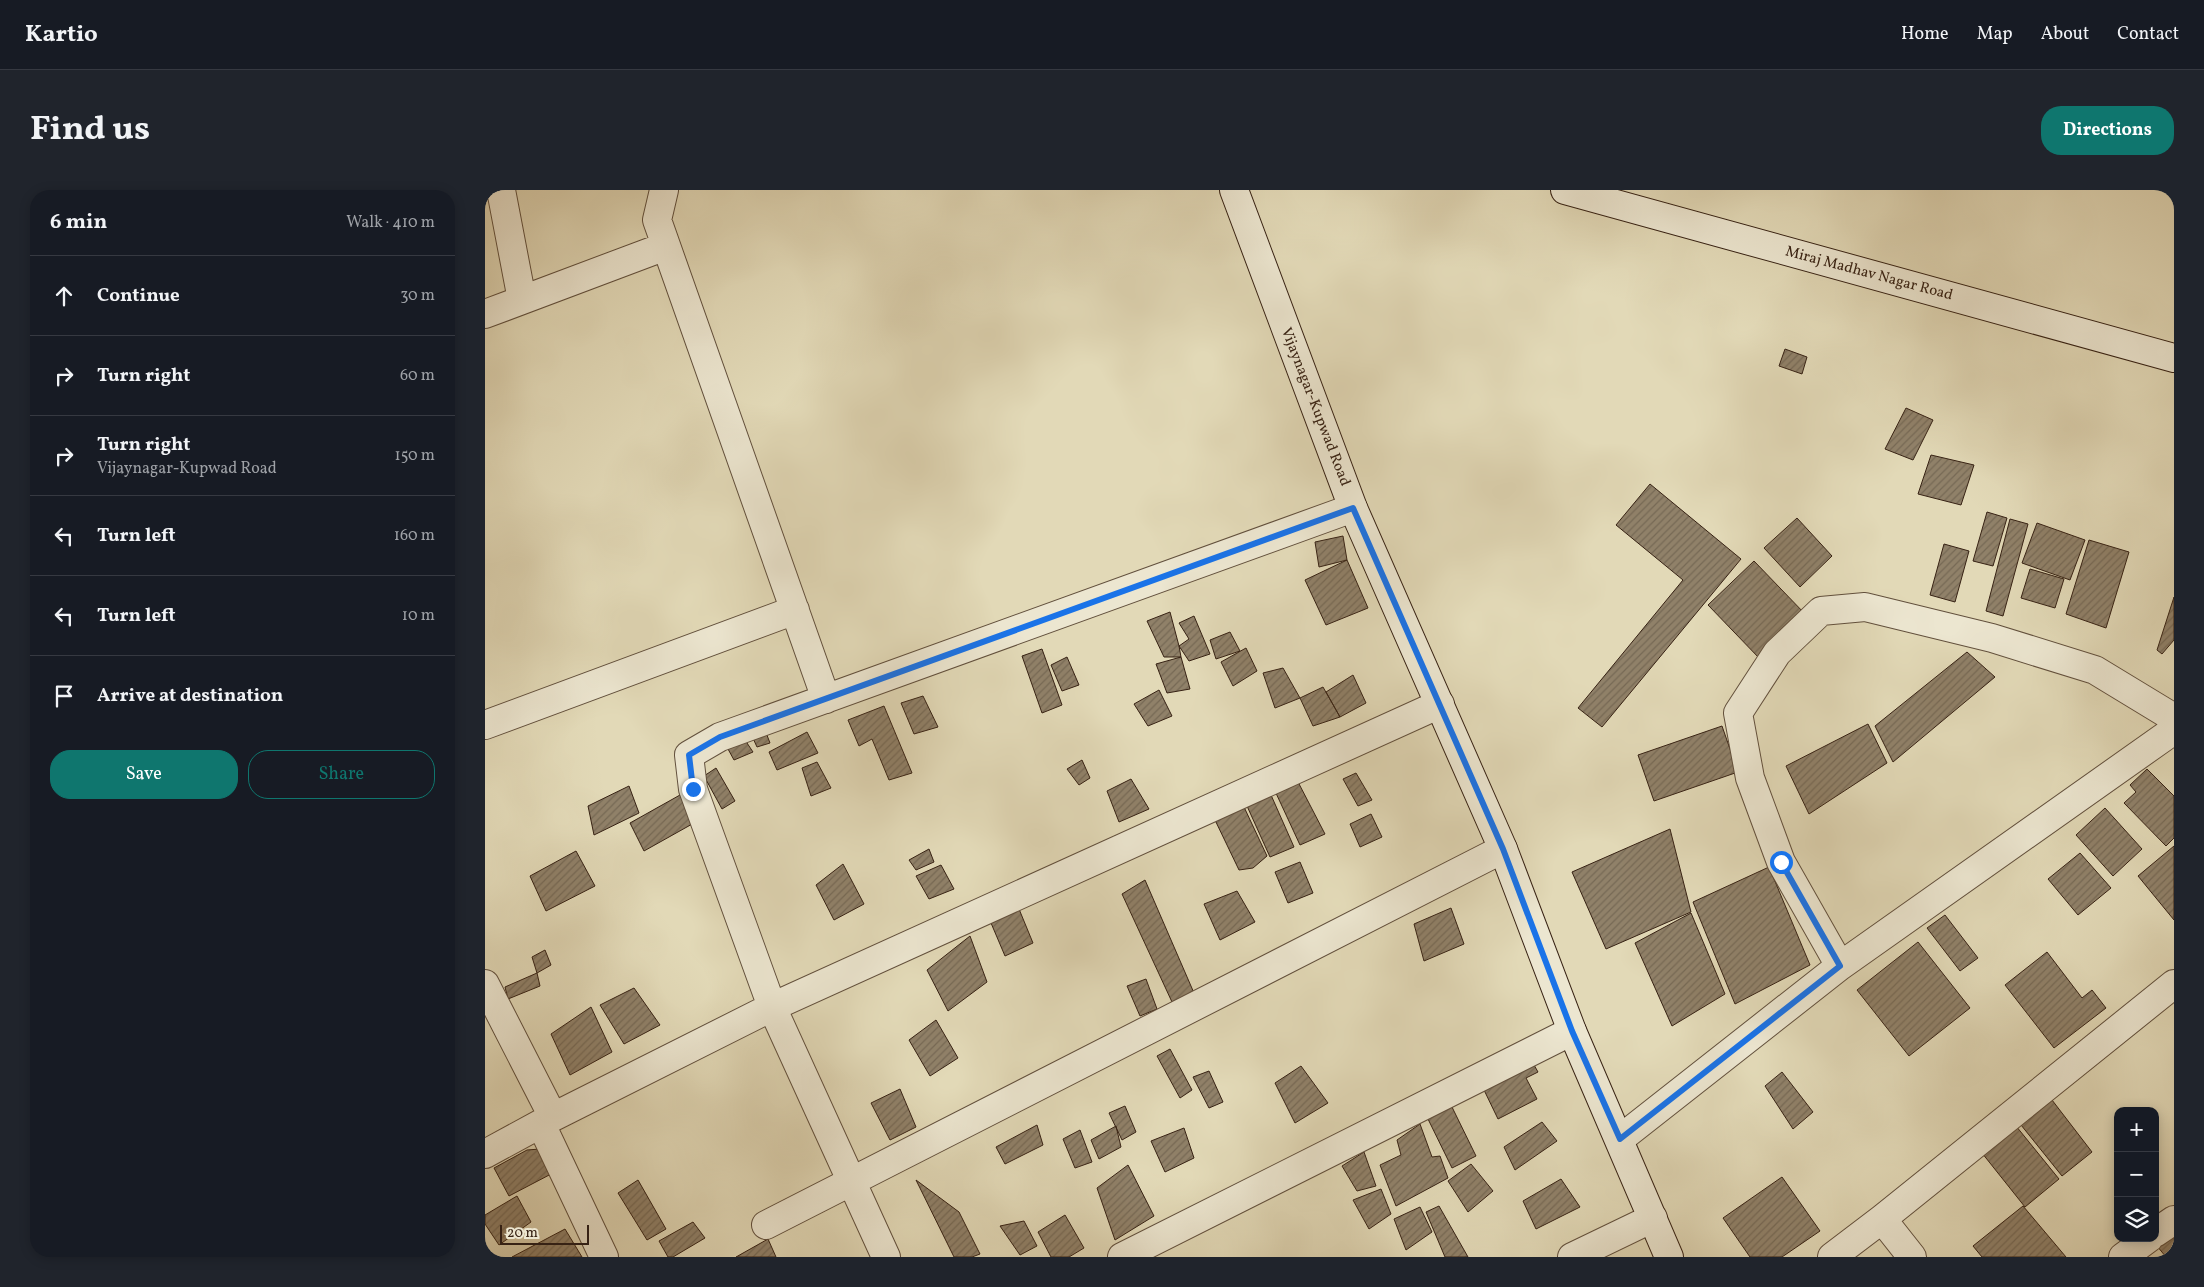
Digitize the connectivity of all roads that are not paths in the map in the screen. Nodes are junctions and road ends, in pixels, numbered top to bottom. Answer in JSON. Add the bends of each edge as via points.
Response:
{"nodes":[{"id":1,"x":501,"y":190,"type":"edge"},
{"id":2,"x":664,"y":190,"type":"edge"},
{"id":3,"x":1234,"y":190,"type":"edge"},
{"id":4,"x":1565,"y":190,"type":"edge"},
{"id":5,"x":666,"y":246,"type":"junction"},
{"id":6,"x":522,"y":300,"type":"junction"},
{"id":7,"x":485,"y":314,"type":"edge"},
{"id":8,"x":2174,"y":358,"type":"edge"},
{"id":9,"x":1353,"y":508,"type":"junction"},
{"id":10,"x":795,"y":610,"type":"junction"},
{"id":11,"x":826,"y":699,"type":"junction"},
{"id":12,"x":1440,"y":704,"type":"junction"},
{"id":13,"x":2174,"y":718,"type":"edge"},
{"id":14,"x":485,"y":725,"type":"edge"},
{"id":15,"x":2174,"y":730,"type":"edge"},
{"id":16,"x":1503,"y":849,"type":"junction"},
{"id":17,"x":1840,"y":966,"type":"junction"},
{"id":18,"x":485,"y":984,"type":"edge"},
{"id":19,"x":2174,"y":984,"type":"edge"},
{"id":20,"x":772,"y":1007,"type":"junction"},
{"id":21,"x":1572,"y":1031,"type":"junction"},
{"id":22,"x":547,"y":1121,"type":"junction"},
{"id":23,"x":1620,"y":1139,"type":"junction"},
{"id":24,"x":485,"y":1154,"type":"edge"},
{"id":25,"x":852,"y":1183,"type":"junction"},
{"id":26,"x":1653,"y":1218,"type":"junction"},
{"id":27,"x":1881,"y":1218,"type":"junction"},
{"id":28,"x":2174,"y":1220,"type":"edge"},
{"id":29,"x":766,"y":1225,"type":"dead end"},
{"id":30,"x":2159,"y":1231,"type":"edge"},
{"id":31,"x":2144,"y":1242,"type":"edge"},
{"id":32,"x":604,"y":1257,"type":"edge"},
{"id":33,"x":886,"y":1257,"type":"edge"},
{"id":34,"x":1122,"y":1257,"type":"edge"},
{"id":35,"x":1572,"y":1257,"type":"edge"},
{"id":36,"x":1669,"y":1257,"type":"edge"},
{"id":37,"x":1832,"y":1257,"type":"edge"},
{"id":38,"x":1912,"y":1257,"type":"edge"},
{"id":39,"x":2123,"y":1257,"type":"edge"}],
"edges":[{"from":1,"to":6,"type":"street"},
{"from":2,"to":5,"type":"street","via":[[657,220]]},
{"from":3,"to":9,"type":"street","name":"Vijaynagar-Kupwad Road"},
{"from":4,"to":8,"type":"street","name":"Miraj Madhav Nagar Road"},
{"from":5,"to":6,"type":"street"},
{"from":5,"to":10,"type":"street"},
{"from":6,"to":7,"type":"street"},
{"from":9,"to":11,"type":"street"},
{"from":9,"to":12,"type":"street","name":"Vijaynagar-Kupwad Road"},
{"from":10,"to":11,"type":"street"},
{"from":10,"to":14,"type":"street"},
{"from":11,"to":20,"type":"street","via":[[720,737],[689,755],[693,789]]},
{"from":12,"to":16,"type":"street","name":"Vijaynagar-Kupwad Road"},
{"from":12,"to":20,"type":"street"},
{"from":13,"to":17,"type":"street","via":[[2095,670],[1992,638],[1865,607],[1821,611],[1777,653],[1737,713],[1750,778],[1781,862]]},
{"from":15,"to":17,"type":"street"},
{"from":16,"to":21,"type":"street","name":"Vijaynagar-Kupwad Road"},
{"from":16,"to":25,"type":"street"},
{"from":17,"to":23,"type":"street"},
{"from":18,"to":22,"type":"street"},
{"from":19,"to":27,"type":"street"},
{"from":20,"to":22,"type":"street"},
{"from":20,"to":25,"type":"street"},
{"from":21,"to":23,"type":"street","name":"Vijaynagar-Kupwad Road"},
{"from":21,"to":34,"type":"street"},
{"from":22,"to":24,"type":"street"},
{"from":22,"to":32,"type":"street"},
{"from":23,"to":26,"type":"street","name":"Vijaynagar-Kupwad Road"},
{"from":25,"to":29,"type":"street"},
{"from":25,"to":33,"type":"street"},
{"from":26,"to":35,"type":"street"},
{"from":26,"to":36,"type":"street","name":"Vijaynagar-Kupwad Road"},
{"from":27,"to":37,"type":"street"},
{"from":27,"to":38,"type":"street"},
{"from":28,"to":30,"type":"street"},
{"from":31,"to":39,"type":"street"}]}
